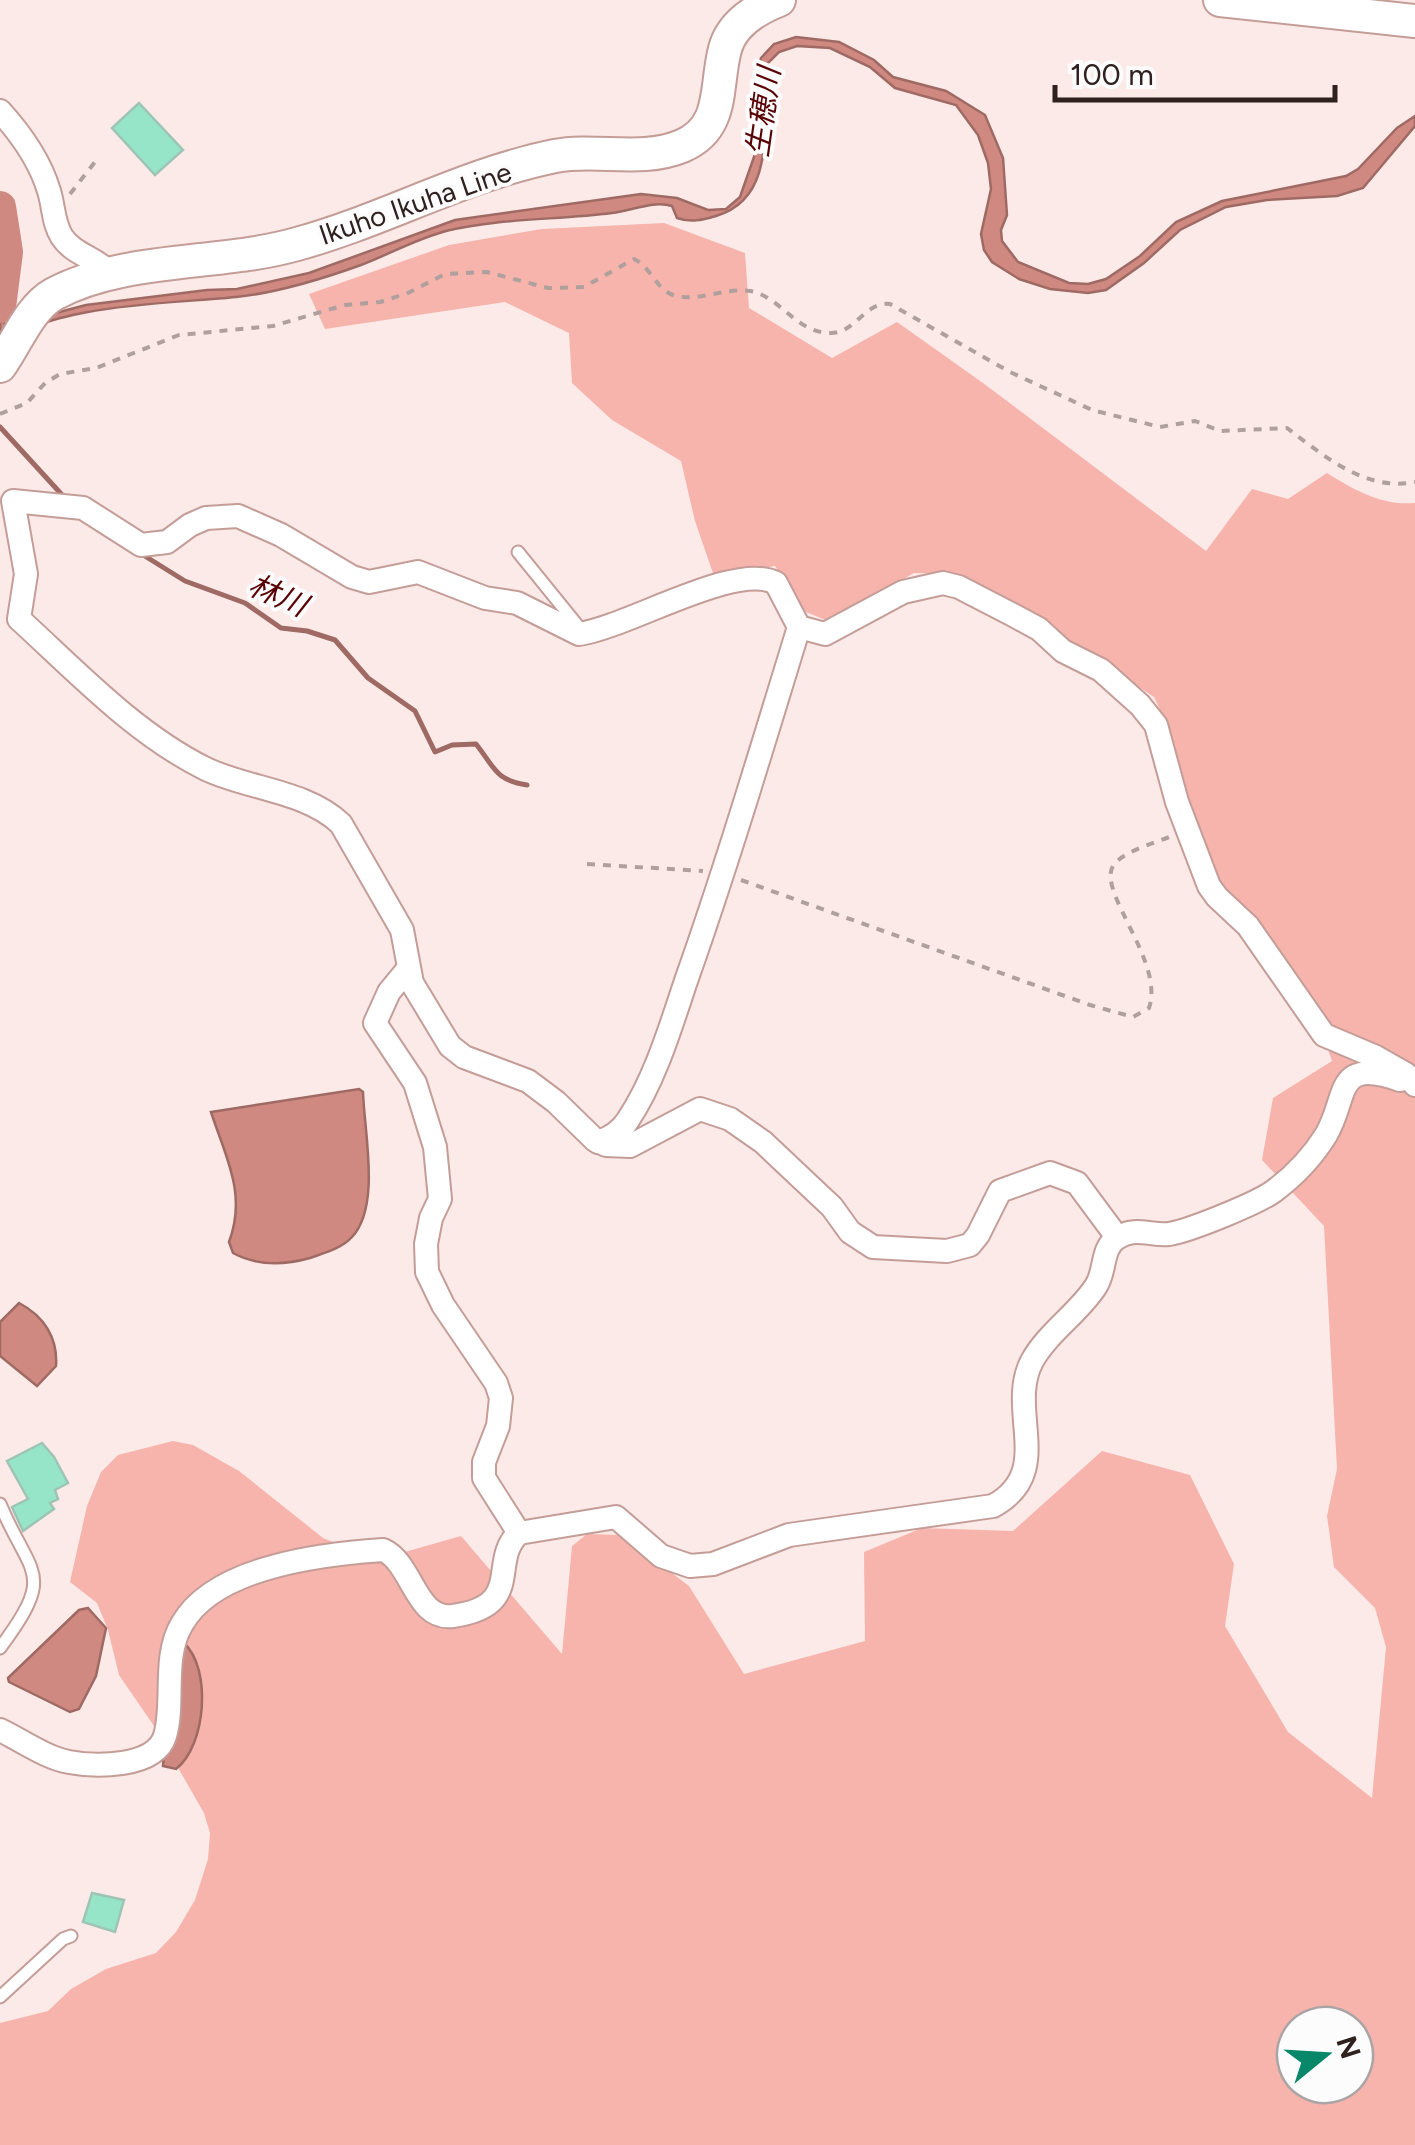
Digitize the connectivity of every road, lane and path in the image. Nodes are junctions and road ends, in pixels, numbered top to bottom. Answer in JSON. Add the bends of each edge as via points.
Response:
{"nodes":[{"id":1,"x":779,"y":0,"type":"edge"},
{"id":2,"x":1220,"y":0,"type":"edge"},
{"id":3,"x":1348,"y":7,"type":"edge"},
{"id":4,"x":1415,"y":21,"type":"edge"},
{"id":5,"x":0,"y":111,"type":"edge"},
{"id":6,"x":98,"y":158,"type":"dead end"},
{"id":7,"x":55,"y":222,"type":"junction"},
{"id":8,"x":112,"y":274,"type":"junction"},
{"id":9,"x":6,"y":357,"type":"edge"},
{"id":10,"x":0,"y":414,"type":"edge"},
{"id":11,"x":1415,"y":482,"type":"edge"},
{"id":12,"x":518,"y":552,"type":"dead end"},
{"id":13,"x":799,"y":626,"type":"junction"},
{"id":14,"x":584,"y":634,"type":"junction"},
{"id":15,"x":1187,"y":830,"type":"junction"},
{"id":16,"x":587,"y":864,"type":"dead end"},
{"id":17,"x":724,"y":874,"type":"junction"},
{"id":18,"x":408,"y":969,"type":"junction"},
{"id":19,"x":1415,"y":1085,"type":"edge"},
{"id":20,"x":598,"y":1142,"type":"junction"},
{"id":21,"x":1117,"y":1237,"type":"junction"},
{"id":22,"x":0,"y":1504,"type":"edge"},
{"id":23,"x":519,"y":1532,"type":"junction"},
{"id":24,"x":0,"y":1648,"type":"edge"},
{"id":25,"x":0,"y":1730,"type":"edge"},
{"id":26,"x":72,"y":1936,"type":"dead end"},
{"id":27,"x":0,"y":1997,"type":"edge"}],
"edges":[{"from":1,"to":8,"type":"main road","name":"Ikuho Ikuha Line","via":[[734,30],[717,107],[707,129],[684,145],[652,154],[550,157],[292,246]]},
{"from":2,"to":3,"type":"main road"},
{"from":3,"to":4,"type":"main road"},
{"from":5,"to":7,"type":"street","via":[[36,158]]},
{"from":6,"to":7,"type":"path"},
{"from":7,"to":8,"type":"street","via":[[71,248]]},
{"from":8,"to":9,"type":"main road","name":"Ikuho Ikuha Line","via":[[55,294]]},
{"from":10,"to":11,"type":"path","via":[[26,403],[60,374],[110,363],[178,335],[272,326],[380,302],[445,274],[486,272],[548,288],[584,287],[634,259],[669,294],[754,292],[826,333],[844,330],[876,304],[890,304],[1092,410],[1160,427],[1195,421],[1220,431],[1288,428],[1360,476]]},
{"from":12,"to":14,"type":"lane"},
{"from":13,"to":14,"type":"street","via":[[776,582],[759,576]]},
{"from":13,"to":15,"type":"street","via":[[826,634],[930,584],[959,587],[1015,616],[1101,670],[1148,713]]},
{"from":13,"to":17,"type":"street"},
{"from":14,"to":18,"type":"street","via":[[518,603],[418,572],[369,582],[352,578],[242,517],[206,518],[167,542],[141,544],[78,508],[13,502],[26,574],[19,619],[177,752],[242,784],[331,814],[350,835],[402,930]]},
{"from":15,"to":17,"type":"path","via":[[1111,868],[1112,888],[1152,981],[1150,1005],[1133,1017]]},
{"from":15,"to":19,"type":"street","via":[[1209,886],[1248,926],[1316,1027]]},
{"from":16,"to":17,"type":"path"},
{"from":17,"to":20,"type":"street","via":[[644,1092],[618,1132]]},
{"from":18,"to":20,"type":"street","via":[[450,1046],[544,1091]]},
{"from":18,"to":23,"type":"street","via":[[375,1023],[414,1083],[435,1147],[440,1200],[426,1244],[426,1272],[502,1398],[484,1478]]},
{"from":19,"to":21,"type":"street","via":[[1363,1072],[1340,1092],[1323,1139],[1265,1198],[1169,1234],[1142,1230]]},
{"from":20,"to":21,"type":"street","via":[[630,1146],[706,1110],[730,1119],[873,1247],[947,1251],[970,1245],[1000,1190],[1050,1173],[1077,1183]]},
{"from":21,"to":23,"type":"street","via":[[1096,1286],[1032,1362],[1025,1387],[1026,1468],[993,1506],[789,1535],[714,1564],[690,1566],[661,1556],[616,1518]]},
{"from":22,"to":24,"type":"lane","via":[[34,1584],[31,1602]]},
{"from":23,"to":25,"type":"street","via":[[500,1592],[455,1616],[422,1602],[402,1563],[383,1550],[314,1556],[234,1580],[183,1622],[165,1736],[135,1761],[68,1762]]},
{"from":26,"to":27,"type":"lane"}]}
